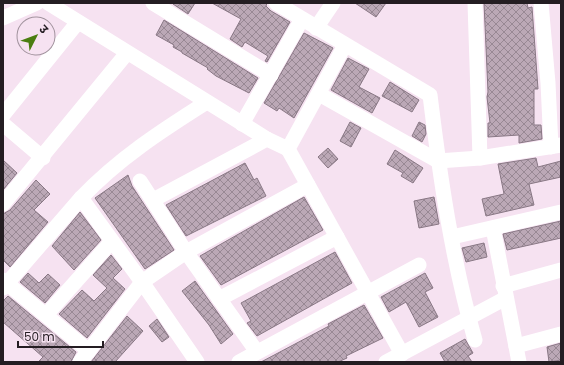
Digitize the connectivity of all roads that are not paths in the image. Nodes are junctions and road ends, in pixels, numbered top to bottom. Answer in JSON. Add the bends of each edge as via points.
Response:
{"nodes":[{"id":1,"x":37,"y":3,"type":"edge"},
{"id":2,"x":48,"y":3,"type":"edge"},
{"id":3,"x":153,"y":3,"type":"edge"},
{"id":4,"x":276,"y":3,"type":"edge"},
{"id":5,"x":333,"y":3,"type":"edge"},
{"id":6,"x":475,"y":3,"type":"edge"},
{"id":7,"x":541,"y":3,"type":"edge"},
{"id":8,"x":3,"y":18,"type":"edge"},
{"id":9,"x":302,"y":19,"type":"junction"},
{"id":10,"x":78,"y":22,"type":"junction"},
{"id":11,"x":316,"y":28,"type":"junction"},
{"id":12,"x":346,"y":45,"type":"junction"},
{"id":13,"x":128,"y":53,"type":"junction"},
{"id":14,"x":271,"y":75,"type":"junction"},
{"id":15,"x":554,"y":82,"type":"edge"},
{"id":16,"x":319,"y":94,"type":"junction"},
{"id":17,"x":206,"y":102,"type":"junction"},
{"id":18,"x":3,"y":115,"type":"edge"},
{"id":19,"x":3,"y":124,"type":"edge"},
{"id":20,"x":242,"y":124,"type":"junction"},
{"id":21,"x":267,"y":139,"type":"junction"},
{"id":22,"x":556,"y":146,"type":"edge"},
{"id":23,"x":288,"y":149,"type":"junction"},
{"id":24,"x":43,"y":158,"type":"junction"},
{"id":25,"x":480,"y":158,"type":"junction"},
{"id":26,"x":438,"y":161,"type":"junction"},
{"id":27,"x":140,"y":181,"type":"dead end"},
{"id":28,"x":308,"y":185,"type":"junction"},
{"id":29,"x":81,"y":198,"type":"junction"},
{"id":30,"x":153,"y":200,"type":"junction"},
{"id":31,"x":3,"y":204,"type":"edge"},
{"id":32,"x":561,"y":212,"type":"edge"},
{"id":33,"x":493,"y":228,"type":"junction"},
{"id":34,"x":337,"y":237,"type":"junction"},
{"id":35,"x":452,"y":237,"type":"junction"},
{"id":36,"x":112,"y":241,"type":"junction"},
{"id":37,"x":186,"y":252,"type":"junction"},
{"id":38,"x":419,"y":265,"type":"dead end"},
{"id":39,"x":561,"y":270,"type":"edge"},
{"id":40,"x":142,"y":282,"type":"junction"},
{"id":41,"x":4,"y":284,"type":"edge"},
{"id":42,"x":368,"y":292,"type":"junction"},
{"id":43,"x":505,"y":292,"type":"junction"},
{"id":44,"x":219,"y":298,"type":"junction"},
{"id":45,"x":46,"y":315,"type":"junction"},
{"id":46,"x":469,"y":319,"type":"junction"},
{"id":47,"x":561,"y":334,"type":"edge"},
{"id":48,"x":475,"y":340,"type":"dead end"},
{"id":49,"x":516,"y":346,"type":"junction"},
{"id":50,"x":257,"y":352,"type":"junction"},
{"id":51,"x":402,"y":354,"type":"junction"},
{"id":52,"x":85,"y":357,"type":"edge"},
{"id":53,"x":197,"y":362,"type":"edge"},
{"id":54,"x":239,"y":362,"type":"edge"},
{"id":55,"x":386,"y":362,"type":"edge"},
{"id":56,"x":518,"y":362,"type":"edge"}],
"edges":[{"from":1,"to":8,"type":"street"},
{"from":2,"to":10,"type":"street"},
{"from":3,"to":14,"type":"street"},
{"from":4,"to":9,"type":"street"},
{"from":5,"to":11,"type":"street"},
{"from":6,"to":25,"type":"street"},
{"from":7,"to":15,"type":"street"},
{"from":9,"to":11,"type":"street"},
{"from":9,"to":14,"type":"street"},
{"from":10,"to":13,"type":"street"},
{"from":10,"to":18,"type":"street"},
{"from":11,"to":12,"type":"street"},
{"from":12,"to":16,"type":"street"},
{"from":12,"to":26,"type":"street","via":[[430,94]]},
{"from":13,"to":17,"type":"street"},
{"from":13,"to":24,"type":"street"},
{"from":14,"to":20,"type":"street"},
{"from":15,"to":22,"type":"street"},
{"from":16,"to":23,"type":"street"},
{"from":16,"to":26,"type":"street"},
{"from":17,"to":20,"type":"street"},
{"from":17,"to":29,"type":"street","via":[[129,153]]},
{"from":19,"to":24,"type":"street"},
{"from":20,"to":21,"type":"street"},
{"from":21,"to":23,"type":"street"},
{"from":21,"to":30,"type":"street"},
{"from":22,"to":25,"type":"street"},
{"from":23,"to":28,"type":"street"},
{"from":24,"to":31,"type":"street"},
{"from":25,"to":26,"type":"street"},
{"from":26,"to":35,"type":"street"},
{"from":27,"to":30,"type":"street"},
{"from":28,"to":34,"type":"street"},
{"from":28,"to":37,"type":"street"},
{"from":29,"to":36,"type":"street"},
{"from":29,"to":41,"type":"street"},
{"from":30,"to":37,"type":"street"},
{"from":32,"to":33,"type":"street"},
{"from":33,"to":35,"type":"street"},
{"from":33,"to":43,"type":"street"},
{"from":34,"to":42,"type":"street"},
{"from":34,"to":44,"type":"street"},
{"from":35,"to":46,"type":"street"},
{"from":36,"to":40,"type":"street"},
{"from":36,"to":45,"type":"street"},
{"from":37,"to":40,"type":"street"},
{"from":37,"to":44,"type":"street"},
{"from":38,"to":42,"type":"street"},
{"from":39,"to":43,"type":"street"},
{"from":40,"to":52,"type":"street"},
{"from":40,"to":53,"type":"street"},
{"from":41,"to":45,"type":"street"},
{"from":42,"to":50,"type":"street"},
{"from":42,"to":51,"type":"street"},
{"from":43,"to":46,"type":"street"},
{"from":43,"to":49,"type":"street"},
{"from":44,"to":50,"type":"street"},
{"from":45,"to":52,"type":"street"},
{"from":46,"to":48,"type":"street"},
{"from":46,"to":51,"type":"street"},
{"from":47,"to":49,"type":"street"},
{"from":49,"to":56,"type":"street"},
{"from":50,"to":54,"type":"street"},
{"from":51,"to":55,"type":"street"}]}
